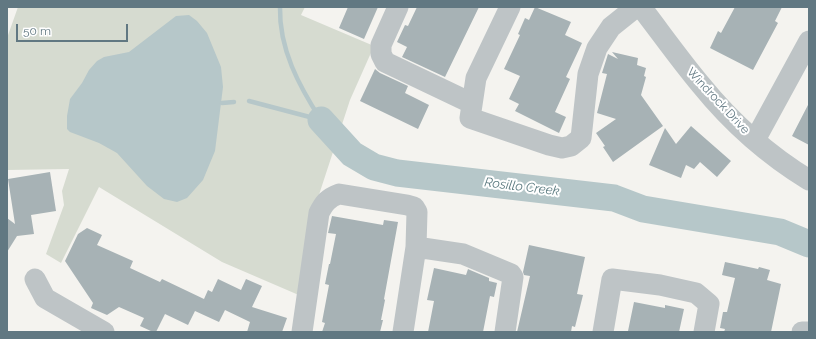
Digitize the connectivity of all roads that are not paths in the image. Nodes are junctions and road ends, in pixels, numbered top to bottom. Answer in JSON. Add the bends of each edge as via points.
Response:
{"nodes":[{"id":1,"x":398,"y":7,"type":"edge"},
{"id":2,"x":510,"y":7,"type":"edge"},
{"id":3,"x":636,"y":7,"type":"edge"},
{"id":4,"x":641,"y":7,"type":"edge"},
{"id":5,"x":809,"y":41,"type":"edge"},
{"id":6,"x":471,"y":111,"type":"junction"},
{"id":7,"x":755,"y":140,"type":"junction"},
{"id":8,"x":809,"y":180,"type":"edge"},
{"id":9,"x":416,"y":247,"type":"junction"},
{"id":10,"x":35,"y":279,"type":"dead end"},
{"id":11,"x":104,"y":332,"type":"edge"},
{"id":12,"x":302,"y":332,"type":"edge"},
{"id":13,"x":403,"y":332,"type":"edge"},
{"id":14,"x":505,"y":332,"type":"edge"},
{"id":15,"x":603,"y":332,"type":"edge"},
{"id":16,"x":704,"y":332,"type":"edge"},
{"id":17,"x":802,"y":332,"type":"edge"},
{"id":18,"x":808,"y":332,"type":"edge"}],
"edges":[{"from":1,"to":6,"type":"street","via":[[382,45],[381,54],[385,62]]},
{"from":2,"to":6,"type":"street","via":[[476,78]]},
{"from":3,"to":6,"type":"street","via":[[612,27],[597,48],[588,74],[581,138],[572,146],[562,148],[548,145]]},
{"from":4,"to":7,"type":"street","name":"Windrock Drive","via":[[701,86]]},
{"from":5,"to":7,"type":"street"},
{"from":7,"to":8,"type":"street","name":"Windrock Drive"},
{"from":9,"to":12,"type":"street","via":[[417,212],[414,207],[339,194],[331,197],[319,213]]},
{"from":9,"to":13,"type":"street"},
{"from":9,"to":14,"type":"street","via":[[463,254],[510,274],[513,277]]},
{"from":10,"to":11,"type":"street","via":[[45,298]]},
{"from":15,"to":16,"type":"street","via":[[612,279],[696,293],[709,304]]},
{"from":17,"to":18,"type":"street"}]}
